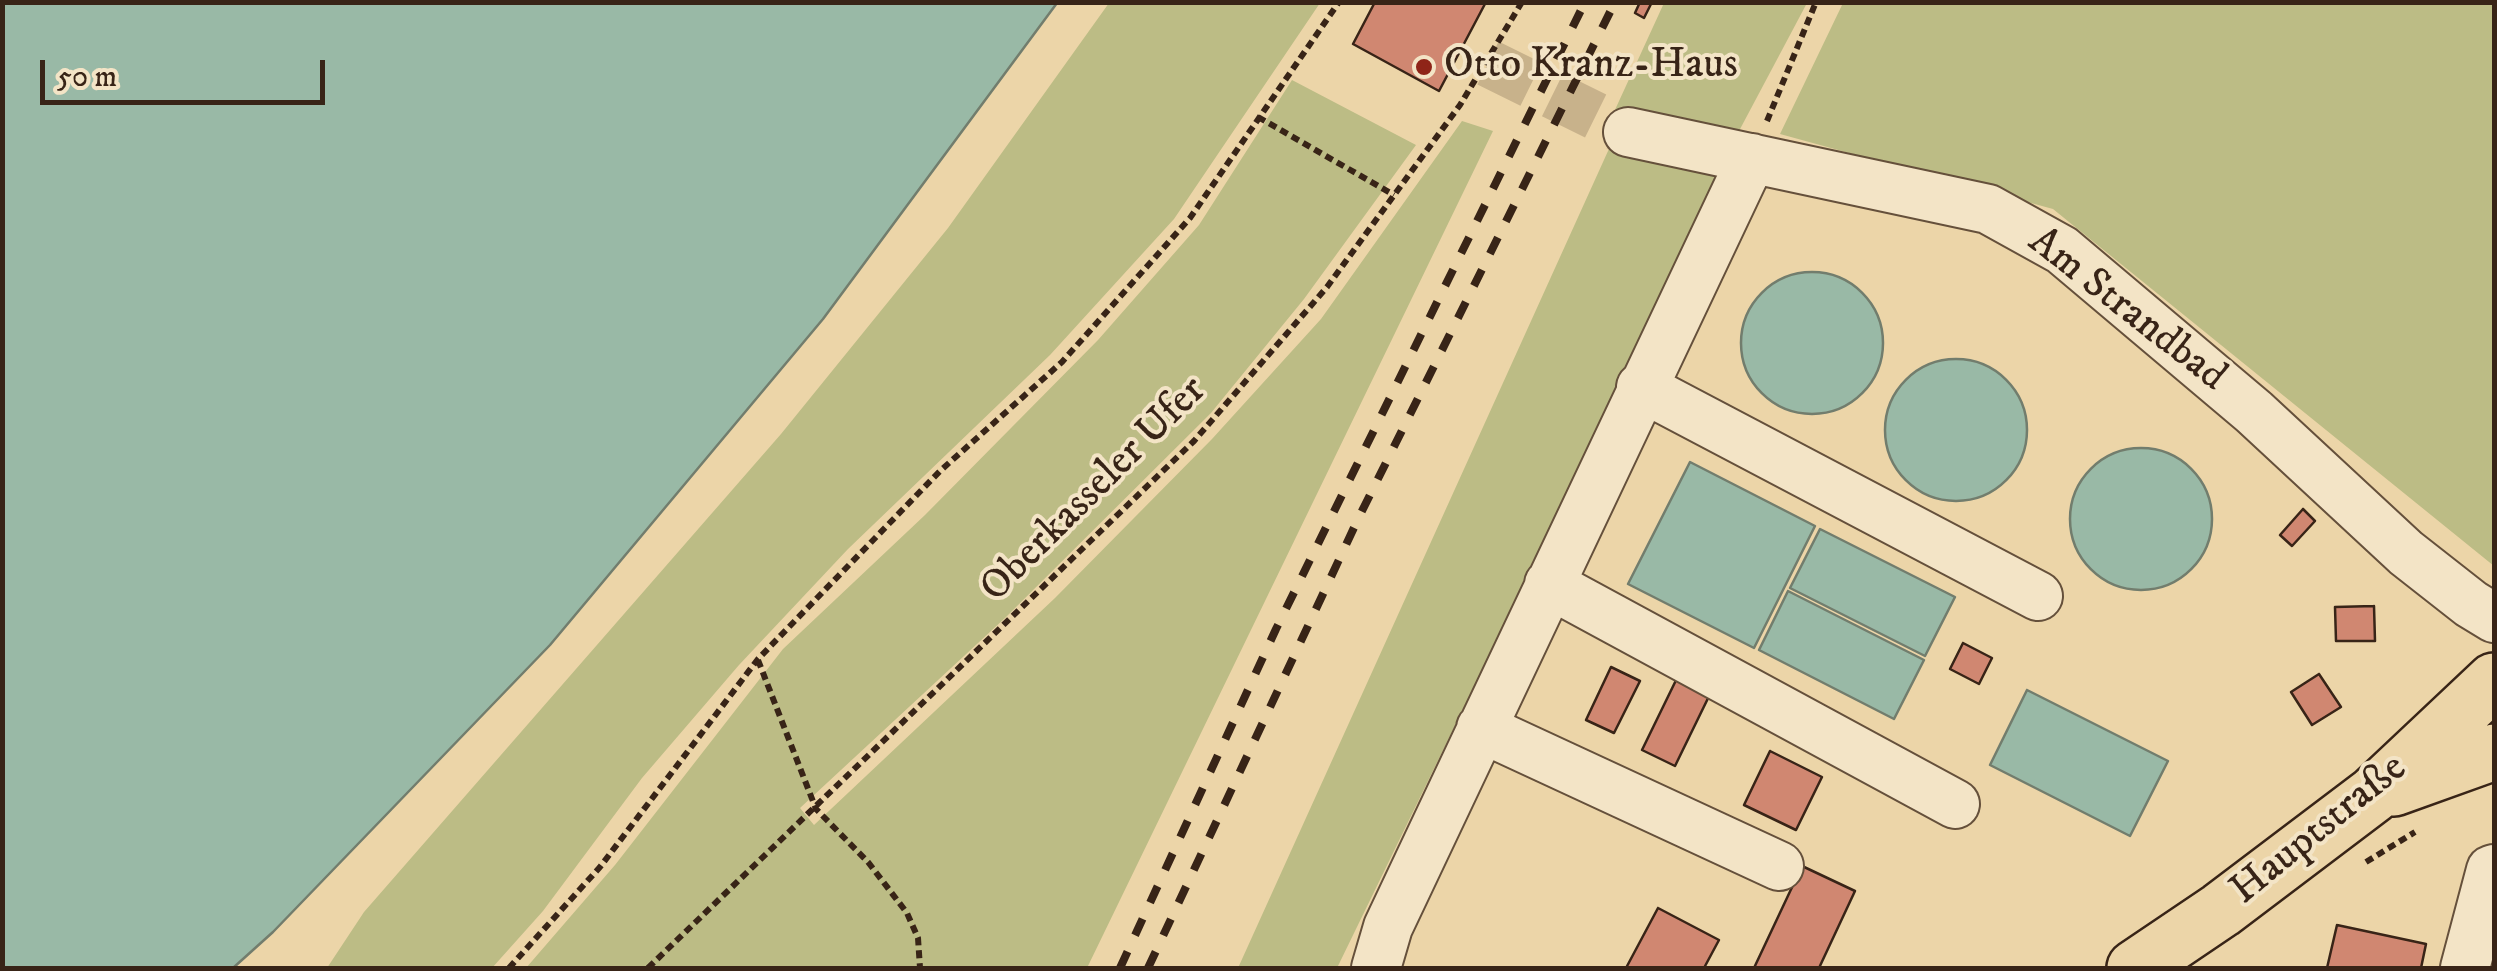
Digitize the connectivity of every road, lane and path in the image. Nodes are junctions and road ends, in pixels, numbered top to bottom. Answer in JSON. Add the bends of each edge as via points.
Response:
{"nodes":[{"id":1,"x":1340,"y":2,"type":"edge"},
{"id":2,"x":1522,"y":2,"type":"edge"},
{"id":3,"x":1816,"y":2,"type":"edge"},
{"id":4,"x":1258,"y":116,"type":"junction"},
{"id":5,"x":1628,"y":132,"type":"tunnel mouth"},
{"id":6,"x":1752,"y":158,"type":"junction"},
{"id":7,"x":1394,"y":195,"type":"junction"},
{"id":8,"x":1641,"y":388,"type":"junction"},
{"id":9,"x":1549,"y":584,"type":"junction"},
{"id":10,"x":2038,"y":596,"type":"dead end"},
{"id":11,"x":2494,"y":618,"type":"edge"},
{"id":12,"x":758,"y":659,"type":"junction"},
{"id":13,"x":2494,"y":682,"type":"edge"},
{"id":14,"x":1481,"y":728,"type":"junction"},
{"id":15,"x":2494,"y":752,"type":"edge"},
{"id":16,"x":2373,"y":796,"type":"junction"},
{"id":17,"x":1954,"y":804,"type":"dead end"},
{"id":18,"x":816,"y":809,"type":"junction"},
{"id":19,"x":1779,"y":866,"type":"dead end"},
{"id":20,"x":2494,"y":869,"type":"edge"},
{"id":21,"x":509,"y":968,"type":"edge"},
{"id":22,"x":648,"y":968,"type":"edge"},
{"id":23,"x":920,"y":968,"type":"edge"},
{"id":24,"x":1376,"y":968,"type":"edge"},
{"id":25,"x":2135,"y":968,"type":"edge"},
{"id":26,"x":2465,"y":968,"type":"edge"}],
"edges":[{"from":1,"to":4,"type":"path"},
{"from":2,"to":7,"type":"path","name":"Oberkasseler Ufer","via":[[1460,105]]},
{"from":3,"to":6,"type":"path"},
{"from":4,"to":7,"type":"path"},
{"from":4,"to":12,"type":"path","via":[[1190,218],[1062,362],[940,471]]},
{"from":5,"to":6,"type":"street","name":"Am Strandbad"},
{"from":6,"to":8,"type":"street"},
{"from":6,"to":11,"type":"street","name":"Am Strandbad","via":[[1988,209],[2062,250],[2254,412],[2406,553]]},
{"from":7,"to":18,"type":"path","name":"Oberkasseler Ufer","via":[[1327,288],[1194,441]]},
{"from":8,"to":9,"type":"street"},
{"from":8,"to":10,"type":"street"},
{"from":9,"to":14,"type":"street"},
{"from":9,"to":17,"type":"street"},
{"from":12,"to":18,"type":"path"},
{"from":12,"to":21,"type":"path","via":[[600,868]]},
{"from":13,"to":16,"type":"main road","name":"Hauptstraße"},
{"from":14,"to":19,"type":"street"},
{"from":14,"to":24,"type":"street","via":[[1388,927]]},
{"from":15,"to":16,"type":"main road"},
{"from":16,"to":25,"type":"main road","name":"Hauptstraße"},
{"from":18,"to":22,"type":"path","name":"Oberkasseler Ufer"},
{"from":18,"to":23,"type":"path","via":[[907,912]]},
{"from":20,"to":26,"type":"street"}]}
